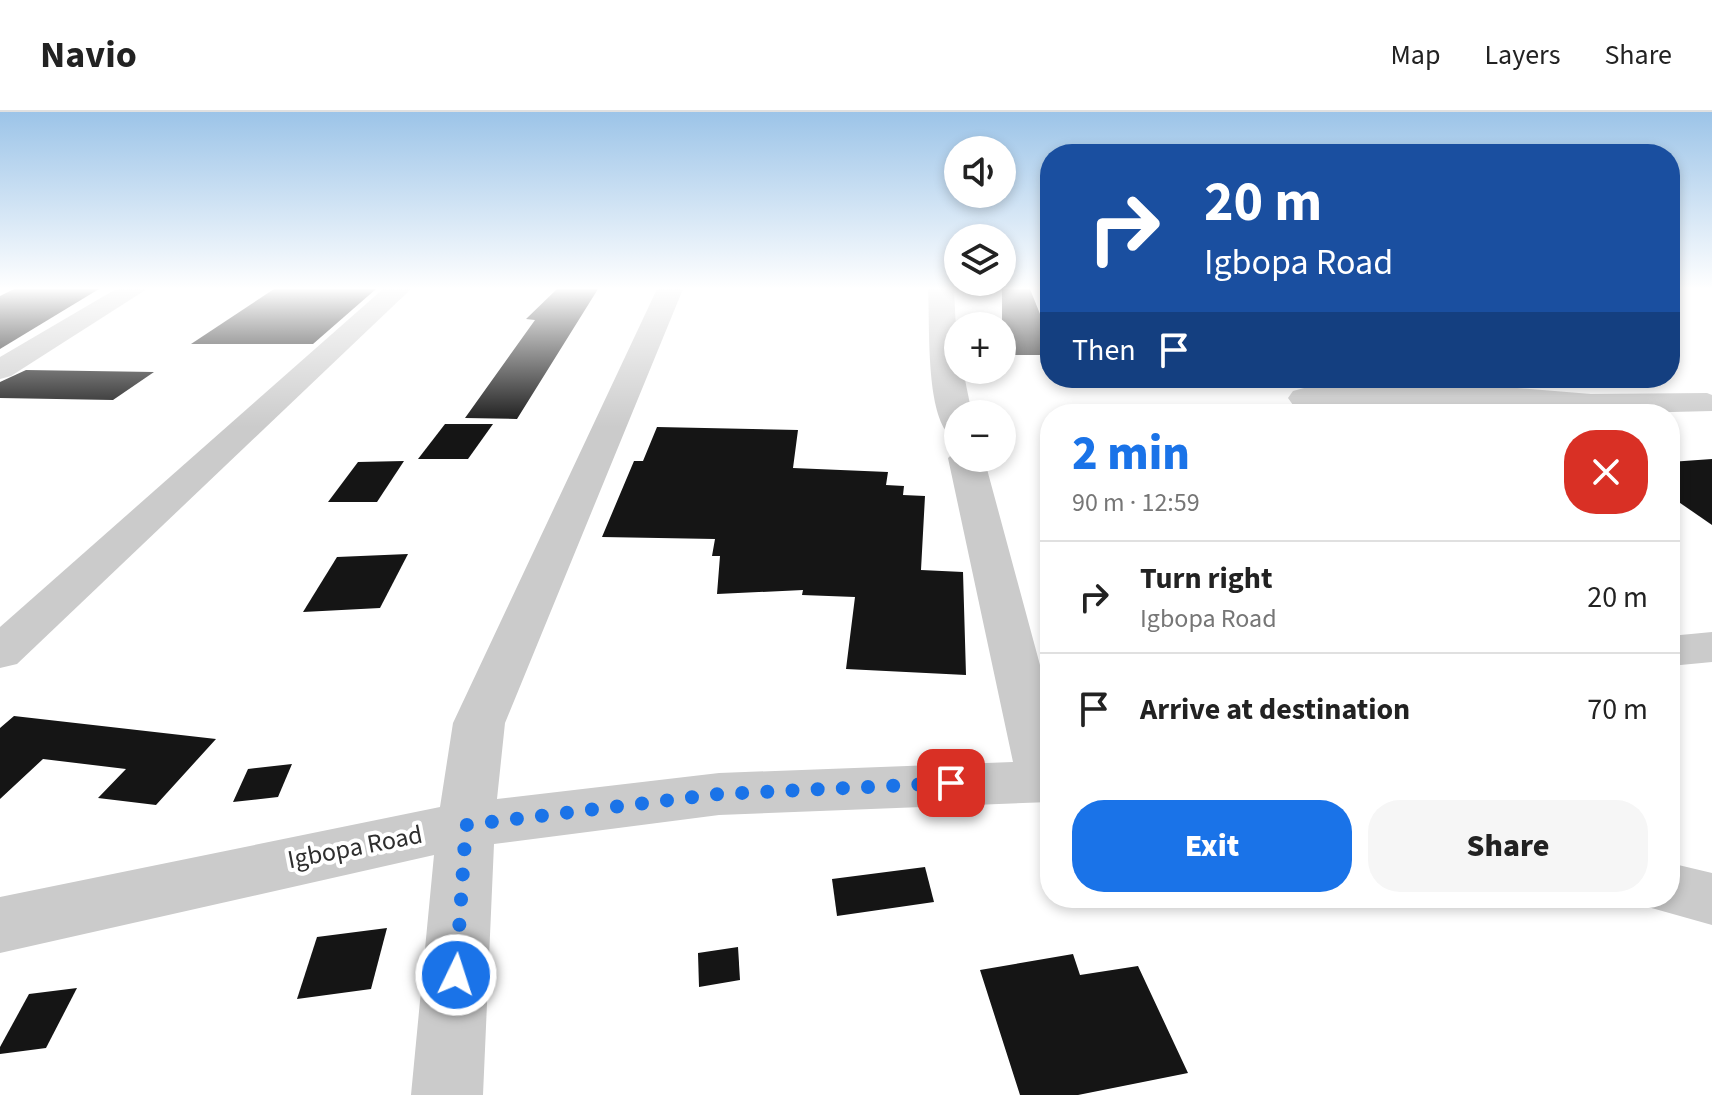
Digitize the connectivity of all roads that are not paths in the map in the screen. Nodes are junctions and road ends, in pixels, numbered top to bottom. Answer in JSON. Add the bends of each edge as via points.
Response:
{"nodes":[{"id":1,"x":58,"y":335,"type":"edge"},
{"id":2,"x":348,"y":335,"type":"edge"},
{"id":3,"x":650,"y":335,"type":"edge"},
{"id":4,"x":945,"y":335,"type":"edge"},
{"id":5,"x":0,"y":370,"type":"edge"},
{"id":6,"x":1675,"y":388,"type":"edge"},
{"id":7,"x":1303,"y":397,"type":"edge"},
{"id":8,"x":953,"y":400,"type":"edge"},
{"id":9,"x":1710,"y":404,"type":"edge"},
{"id":10,"x":970,"y":472,"type":"edge"},
{"id":11,"x":1712,"y":647,"type":"edge"},
{"id":12,"x":1680,"y":650,"type":"edge"},
{"id":13,"x":0,"y":653,"type":"edge"},
{"id":14,"x":1040,"y":753,"type":"edge"},
{"id":15,"x":1040,"y":781,"type":"edge"},
{"id":16,"x":466,"y":825,"type":"junction"},
{"id":17,"x":1680,"y":891,"type":"edge"},
{"id":18,"x":1712,"y":899,"type":"edge"},
{"id":19,"x":0,"y":925,"type":"edge"},
{"id":20,"x":447,"y":1095,"type":"edge"}],
"edges":[{"from":1,"to":5,"type":"street"},
{"from":2,"to":13,"type":"street"},
{"from":3,"to":16,"type":"street","via":[[479,723]]},
{"from":4,"to":8,"type":"street"},
{"from":6,"to":9,"type":"street"},
{"from":7,"to":9,"type":"street"},
{"from":10,"to":14,"type":"street"},
{"from":11,"to":12,"type":"street"},
{"from":15,"to":16,"type":"street","name":"Igbopa Road","via":[[719,794]]},
{"from":16,"to":19,"type":"street","name":"Igbopa Road"},
{"from":16,"to":20,"type":"street"},
{"from":17,"to":18,"type":"street"}]}
